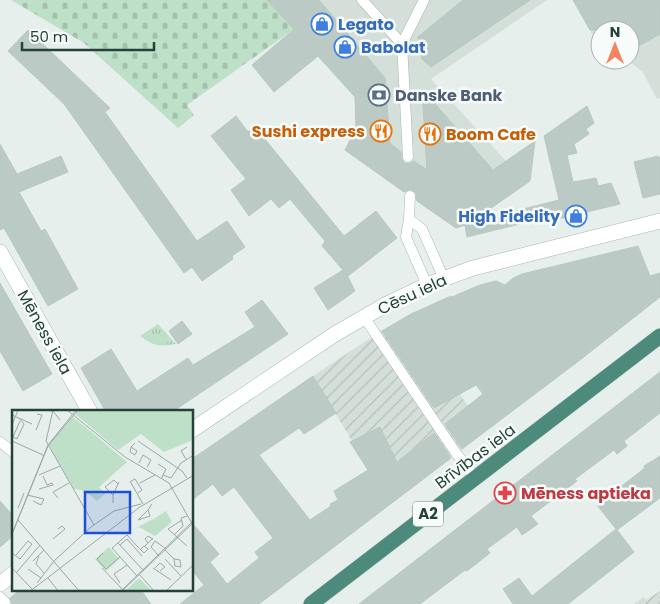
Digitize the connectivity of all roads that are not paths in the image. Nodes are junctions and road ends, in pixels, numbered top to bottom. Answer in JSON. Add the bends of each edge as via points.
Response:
{"nodes":[{"id":1,"x":362,"y":0,"type":"edge"},
{"id":2,"x":424,"y":0,"type":"edge"},
{"id":3,"x":402,"y":44,"type":"junction"},
{"id":4,"x":408,"y":157,"type":"dead end"},
{"id":5,"x":410,"y":196,"type":"dead end"},
{"id":6,"x":409,"y":219,"type":"junction"},
{"id":7,"x":660,"y":221,"type":"edge"},
{"id":8,"x":0,"y":252,"type":"edge"},
{"id":9,"x":444,"y":279,"type":"junction"},
{"id":10,"x":427,"y":285,"type":"junction"},
{"id":11,"x":364,"y":317,"type":"junction"},
{"id":12,"x":660,"y":336,"type":"edge"},
{"id":13,"x":89,"y":410,"type":"edge"},
{"id":14,"x":194,"y":429,"type":"edge"},
{"id":15,"x":0,"y":442,"type":"edge"},
{"id":16,"x":12,"y":451,"type":"edge"},
{"id":17,"x":475,"y":478,"type":"junction"},
{"id":18,"x":12,"y":575,"type":"edge"},
{"id":19,"x":0,"y":584,"type":"edge"},
{"id":20,"x":311,"y":604,"type":"edge"}],
"edges":[{"from":1,"to":3,"type":"lane"},
{"from":2,"to":3,"type":"lane"},
{"from":3,"to":4,"type":"lane"},
{"from":5,"to":6,"type":"lane"},
{"from":6,"to":9,"type":"lane","via":[[422,228]]},
{"from":6,"to":10,"type":"lane","via":[[406,237]]},
{"from":7,"to":9,"type":"street","name":"Cēsu iela","via":[[473,268]]},
{"from":8,"to":13,"type":"street","name":"Mēness iela"},
{"from":9,"to":10,"type":"street","name":"Cēsu iela"},
{"from":10,"to":11,"type":"street","name":"Cēsu iela"},
{"from":11,"to":14,"type":"street","name":"Cēsu iela"},
{"from":11,"to":17,"type":"lane"},
{"from":12,"to":17,"type":"highway","name":"Brīvības iela","number":"A2"},
{"from":15,"to":16,"type":"lane"},
{"from":17,"to":20,"type":"highway","name":"Brīvības iela","number":"A2"},
{"from":18,"to":19,"type":"street"}]}
